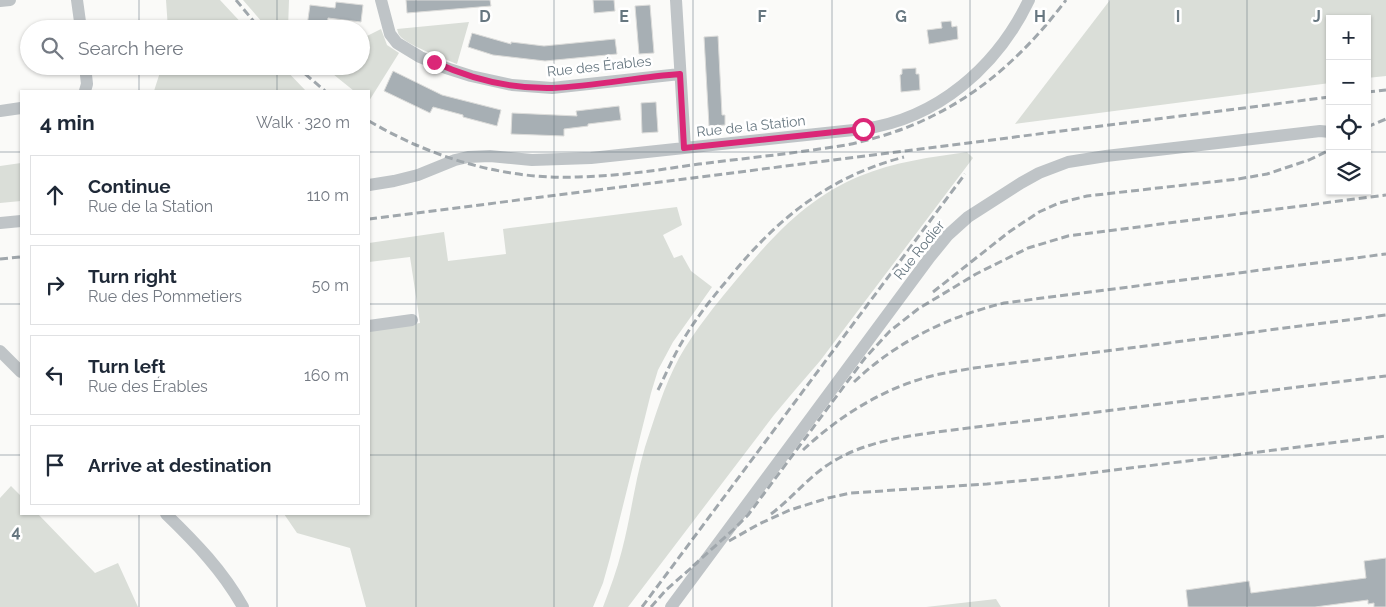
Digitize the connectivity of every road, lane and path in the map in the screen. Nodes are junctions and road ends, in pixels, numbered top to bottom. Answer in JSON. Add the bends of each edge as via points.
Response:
{"nodes":[{"id":1,"x":10,"y":0,"type":"edge"},
{"id":2,"x":77,"y":0,"type":"edge"},
{"id":3,"x":381,"y":0,"type":"edge"},
{"id":4,"x":676,"y":0,"type":"edge"},
{"id":5,"x":1029,"y":0,"type":"edge"},
{"id":6,"x":0,"y":1,"type":"edge"},
{"id":7,"x":80,"y":20,"type":"edge"},
{"id":8,"x":680,"y":74,"type":"junction"},
{"id":9,"x":86,"y":75,"type":"edge"},
{"id":10,"x":85,"y":90,"type":"edge"},
{"id":11,"x":20,"y":108,"type":"edge"},
{"id":12,"x":0,"y":111,"type":"edge"},
{"id":13,"x":1326,"y":132,"type":"edge"},
{"id":14,"x":684,"y":148,"type":"junction"},
{"id":15,"x":370,"y":185,"type":"edge"},
{"id":16,"x":20,"y":221,"type":"edge"},
{"id":17,"x":0,"y":223,"type":"edge"},
{"id":18,"x":412,"y":320,"type":"dead end"},
{"id":19,"x":370,"y":326,"type":"edge"},
{"id":20,"x":0,"y":351,"type":"edge"},
{"id":21,"x":20,"y":371,"type":"edge"},
{"id":22,"x":167,"y":515,"type":"edge"},
{"id":23,"x":243,"y":607,"type":"edge"},
{"id":24,"x":671,"y":607,"type":"edge"}],
"edges":[{"from":1,"to":6,"type":"street"},
{"from":2,"to":7,"type":"street"},
{"from":3,"to":8,"type":"street","name":"Rue des Érables","via":[[390,34],[401,46],[446,68],[484,79],[552,88]]},
{"from":4,"to":8,"type":"street"},
{"from":5,"to":14,"type":"street","name":"Rue de la Station","via":[[1007,36],[978,72],[948,97],[905,119],[863,129]]},
{"from":8,"to":14,"type":"street"},
{"from":9,"to":10,"type":"street"},
{"from":11,"to":12,"type":"street"},
{"from":13,"to":24,"type":"street","name":"Rue Rodier","via":[[1068,162],[1039,173],[968,217],[930,257]]},
{"from":14,"to":15,"type":"street","name":"Rue de la Station","via":[[571,160],[468,156],[418,175]]},
{"from":16,"to":17,"type":"street"},
{"from":18,"to":19,"type":"street"},
{"from":20,"to":21,"type":"street"},
{"from":22,"to":23,"type":"street","via":[[209,558]]}]}
